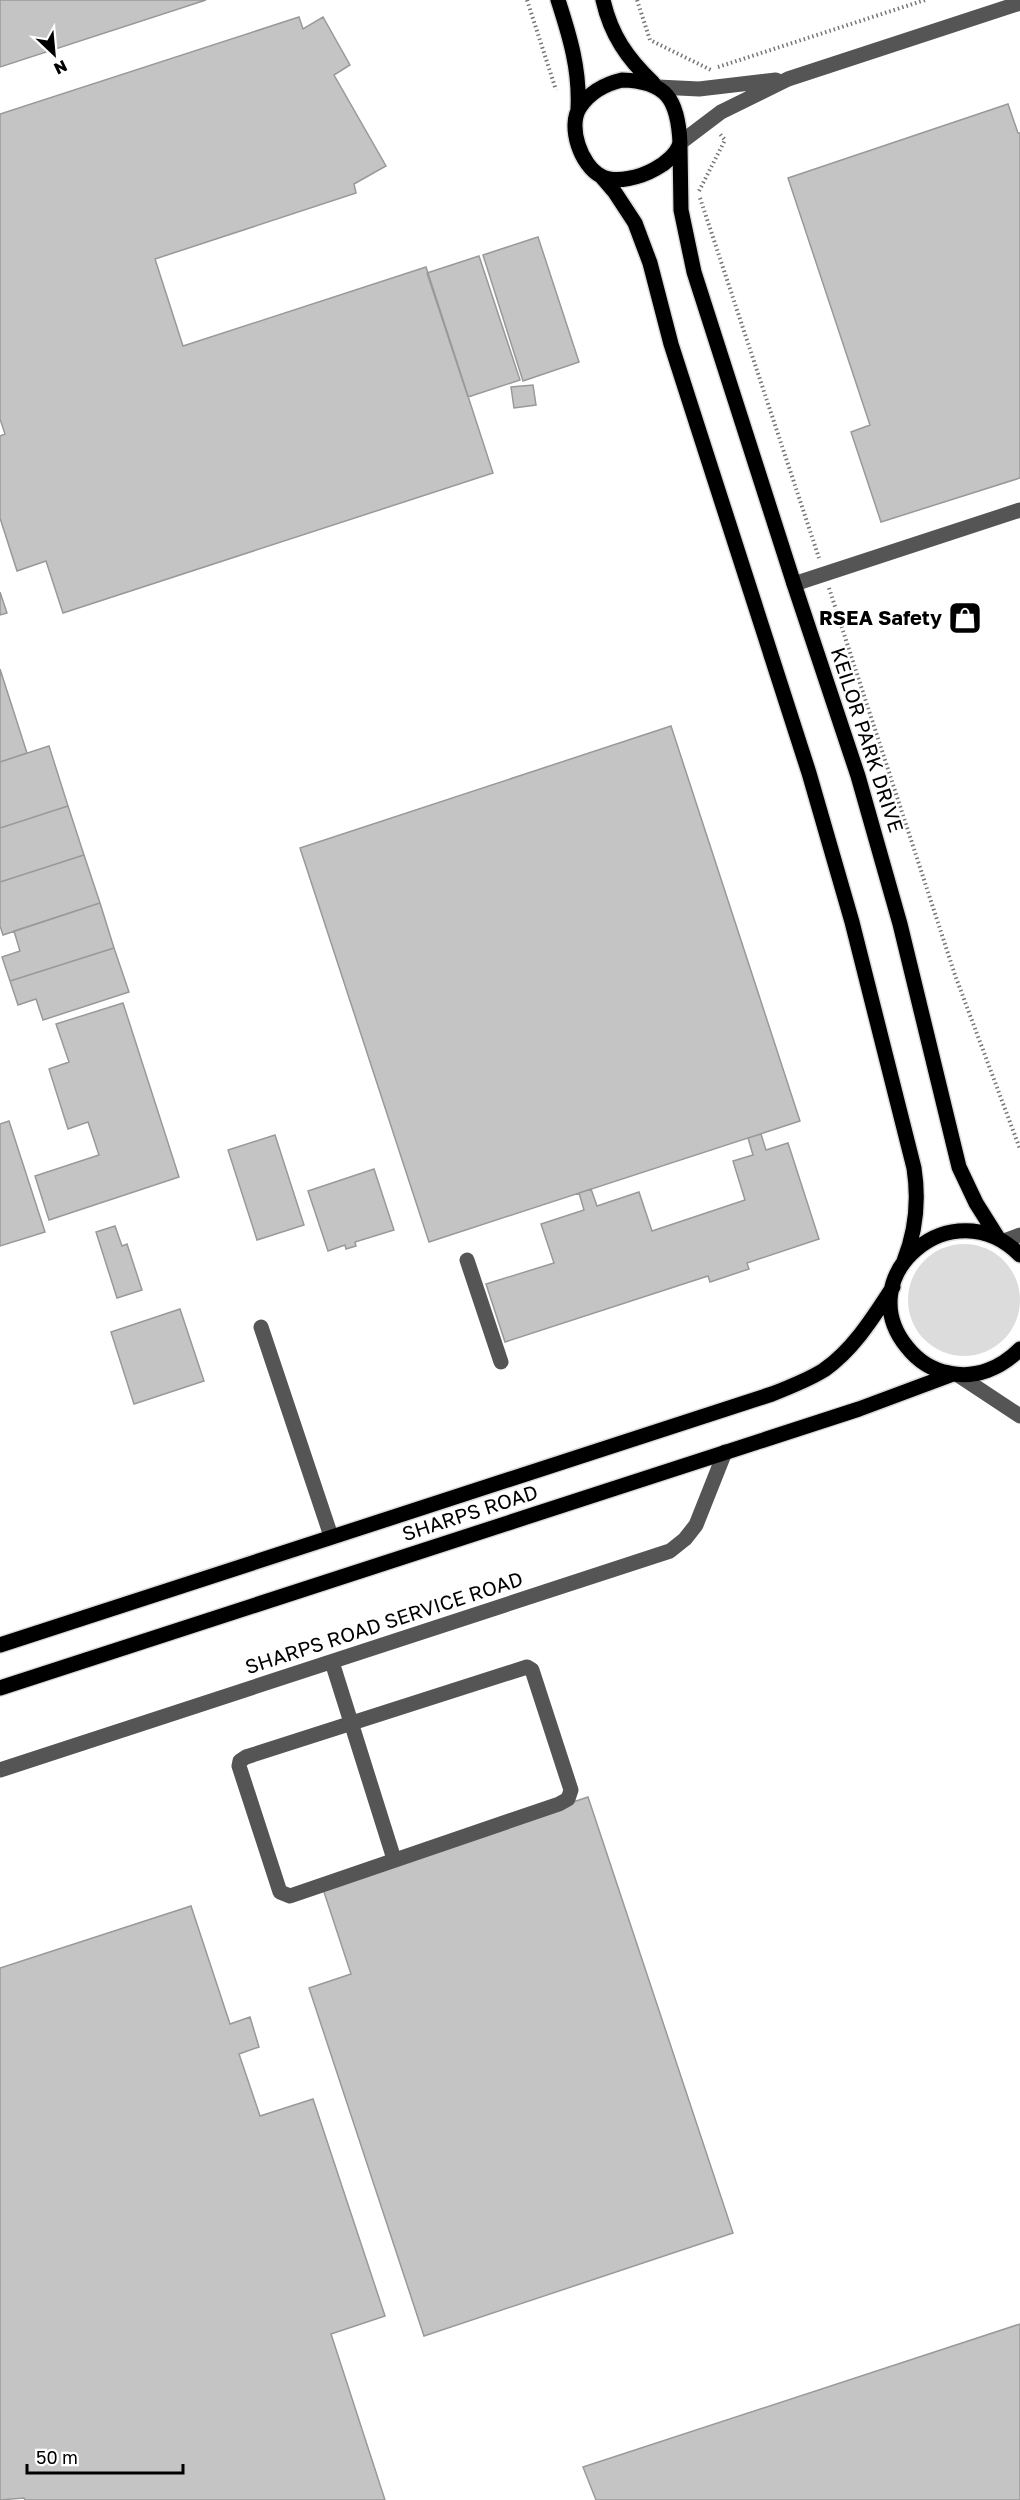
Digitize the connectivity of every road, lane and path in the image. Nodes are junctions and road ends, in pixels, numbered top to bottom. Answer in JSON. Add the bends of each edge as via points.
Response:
{"nodes":[{"id":1,"x":527,"y":0,"type":"edge"},
{"id":2,"x":558,"y":0,"type":"edge"},
{"id":3,"x":603,"y":0,"type":"edge"},
{"id":4,"x":637,"y":0,"type":"edge"},
{"id":5,"x":925,"y":0,"type":"edge"},
{"id":6,"x":1020,"y":3,"type":"edge"},
{"id":7,"x":984,"y":7,"type":"edge"},
{"id":8,"x":699,"y":64,"type":"junction"},
{"id":9,"x":788,"y":79,"type":"junction"},
{"id":10,"x":655,"y":85,"type":"junction"},
{"id":11,"x":699,"y":89,"type":"junction"},
{"id":12,"x":556,"y":90,"type":"dead end"},
{"id":13,"x":578,"y":109,"type":"junction"},
{"id":14,"x":709,"y":120,"type":"junction"},
{"id":15,"x":680,"y":145,"type":"junction"},
{"id":16,"x":602,"y":177,"type":"junction"},
{"id":17,"x":1020,"y":510,"type":"edge"},
{"id":18,"x":824,"y":574,"type":"junction"},
{"id":19,"x":794,"y":584,"type":"junction"},
{"id":20,"x":1020,"y":1149,"type":"edge"},
{"id":21,"x":1020,"y":1235,"type":"edge"},
{"id":22,"x":1001,"y":1240,"type":"junction"},
{"id":23,"x":1020,"y":1255,"type":"edge"},
{"id":24,"x":467,"y":1260,"type":"dead end"},
{"id":25,"x":904,"y":1261,"type":"junction"},
{"id":26,"x":893,"y":1287,"type":"junction"},
{"id":27,"x":261,"y":1327,"type":"dead end"},
{"id":28,"x":1020,"y":1349,"type":"edge"},
{"id":29,"x":501,"y":1362,"type":"dead end"},
{"id":30,"x":955,"y":1375,"type":"junction"},
{"id":31,"x":1020,"y":1416,"type":"edge"},
{"id":32,"x":725,"y":1452,"type":"junction"},
{"id":33,"x":331,"y":1536,"type":"junction"},
{"id":34,"x":0,"y":1645,"type":"edge"},
{"id":35,"x":332,"y":1662,"type":"junction"},
{"id":36,"x":0,"y":1688,"type":"edge"},
{"id":37,"x":351,"y":1723,"type":"junction"},
{"id":38,"x":0,"y":1770,"type":"edge"},
{"id":39,"x":394,"y":1859,"type":"junction"}],
"edges":[{"from":1,"to":12,"type":"path"},
{"from":2,"to":13,"type":"main road","via":[[574,48]]},
{"from":3,"to":10,"type":"main road","via":[[621,47]]},
{"from":4,"to":8,"type":"path","via":[[650,40]]},
{"from":5,"to":8,"type":"path","via":[[711,70]]},
{"from":6,"to":7,"type":"street"},
{"from":7,"to":9,"type":"street"},
{"from":8,"to":11,"type":"path"},
{"from":9,"to":11,"type":"street"},
{"from":9,"to":14,"type":"street"},
{"from":10,"to":11,"type":"street"},
{"from":10,"to":13,"type":"main road","via":[[622,80],[607,84]]},
{"from":10,"to":15,"type":"main road","via":[[673,106]]},
{"from":13,"to":16,"type":"main road","via":[[577,144],[581,155]]},
{"from":14,"to":15,"type":"street"},
{"from":14,"to":18,"type":"path","via":[[725,140],[698,192]]},
{"from":15,"to":16,"type":"main road","via":[[670,158],[646,174],[618,179]]},
{"from":15,"to":19,"type":"main road","name":"KEILOR PARK DRIVE","via":[[681,210],[694,272]]},
{"from":16,"to":25,"type":"main road","via":[[625,207],[642,239],[671,344],[809,773],[852,922],[917,1185],[915,1226]]},
{"from":17,"to":18,"type":"street"},
{"from":18,"to":19,"type":"street"},
{"from":18,"to":20,"type":"path","via":[[955,975]]},
{"from":19,"to":22,"type":"main road","name":"KEILOR PARK DRIVE","via":[[880,850],[959,1167],[971,1194]]},
{"from":21,"to":22,"type":"street"},
{"from":22,"to":23,"type":"main road"},
{"from":22,"to":25,"type":"main road","via":[[968,1230],[947,1232],[928,1239]]},
{"from":24,"to":29,"type":"street"},
{"from":25,"to":26,"type":"main road"},
{"from":26,"to":30,"type":"main road","via":[[893,1316],[904,1343],[925,1364]]},
{"from":26,"to":33,"type":"main road","name":"SHARPS ROAD","via":[[870,1323],[841,1356],[805,1380],[745,1403]]},
{"from":27,"to":33,"type":"street"},
{"from":28,"to":30,"type":"main road","name":"SHARPS ROAD","via":[[994,1369]]},
{"from":30,"to":31,"type":"street"},
{"from":30,"to":32,"type":"main road","name":"SHARPS ROAD"},
{"from":32,"to":35,"type":"street","name":"SHARPS ROAD SERVICE ROAD","via":[[696,1525],[670,1551]]},
{"from":32,"to":36,"type":"main road","name":"SHARPS ROAD"},
{"from":33,"to":34,"type":"main road","name":"SHARPS ROAD"},
{"from":35,"to":37,"type":"street"},
{"from":35,"to":38,"type":"street","name":"SHARPS ROAD SERVICE ROAD"},
{"from":37,"to":39,"type":"street"},
{"from":37,"to":39,"type":"street","via":[[246,1757],[240,1761],[242,1777],[283,1895],[290,1896]]},
{"from":37,"to":39,"type":"street","via":[[527,1667],[572,1790],[568,1799],[559,1804]]}]}
